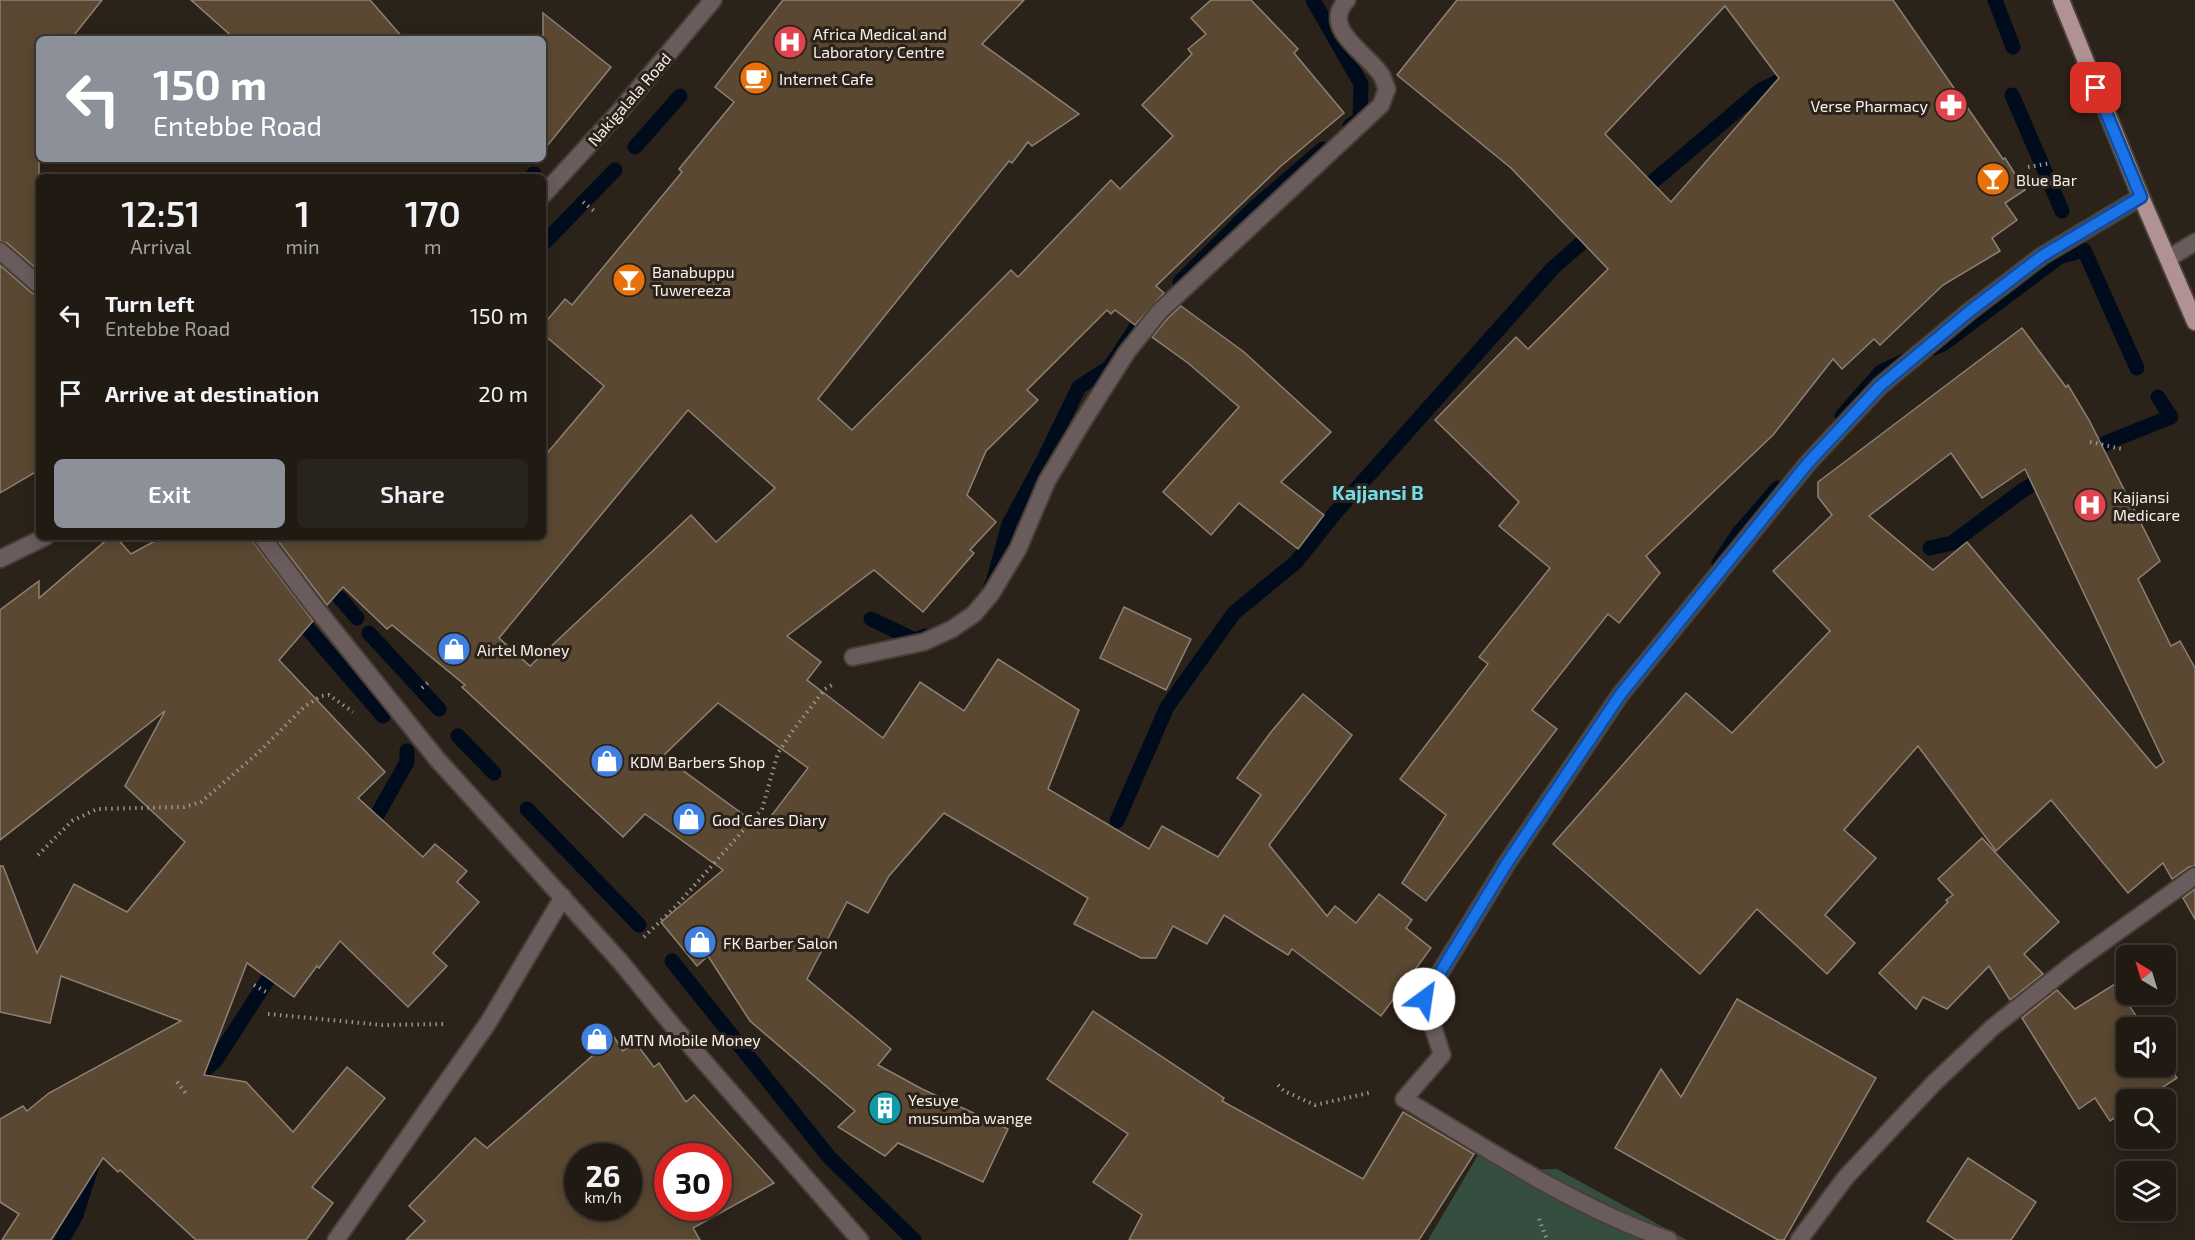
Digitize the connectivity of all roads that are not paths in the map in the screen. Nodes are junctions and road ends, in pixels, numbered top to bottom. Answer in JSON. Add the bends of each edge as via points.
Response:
{"nodes":[{"id":1,"x":713,"y":0,"type":"edge"},
{"id":2,"x":1347,"y":0,"type":"edge"},
{"id":3,"x":2061,"y":0,"type":"edge"},
{"id":4,"x":546,"y":192,"type":"edge"},
{"id":5,"x":2141,"y":197,"type":"junction"},
{"id":6,"x":2195,"y":242,"type":"edge"},
{"id":7,"x":0,"y":251,"type":"edge"},
{"id":8,"x":2169,"y":258,"type":"junction"},
{"id":9,"x":36,"y":282,"type":"edge"},
{"id":10,"x":2195,"y":322,"type":"edge"},
{"id":11,"x":39,"y":540,"type":"edge"},
{"id":12,"x":264,"y":540,"type":"edge"},
{"id":13,"x":0,"y":559,"type":"edge"},
{"id":14,"x":853,"y":657,"type":"dead end"},
{"id":15,"x":2195,"y":876,"type":"edge"},
{"id":16,"x":563,"y":897,"type":"junction"},
{"id":17,"x":336,"y":1240,"type":"edge"},
{"id":18,"x":860,"y":1240,"type":"edge"},
{"id":19,"x":1669,"y":1240,"type":"edge"},
{"id":20,"x":1799,"y":1240,"type":"edge"}],
"edges":[{"from":1,"to":4,"type":"street","name":"Nakigalala Road"},
{"from":2,"to":14,"type":"street","via":[[1340,7],[1342,33],[1381,75],[1387,89],[1381,105],[1159,312],[1127,352],[1047,481],[1018,549],[974,614],[924,642]]},
{"from":3,"to":5,"type":"main road"},
{"from":5,"to":8,"type":"main road"},
{"from":5,"to":19,"type":"street","via":[[2042,256],[1970,311],[1880,386],[1808,463],[1620,695],[1507,863],[1424,999],[1442,1055],[1404,1099],[1521,1171]]},
{"from":6,"to":8,"type":"street"},
{"from":7,"to":9,"type":"street"},
{"from":8,"to":10,"type":"main road"},
{"from":11,"to":13,"type":"street"},
{"from":12,"to":16,"type":"street","via":[[437,759]]},
{"from":15,"to":20,"type":"street","via":[[1993,1027],[1846,1177]]},
{"from":16,"to":17,"type":"street","via":[[488,1023]]},
{"from":16,"to":18,"type":"street"}]}
